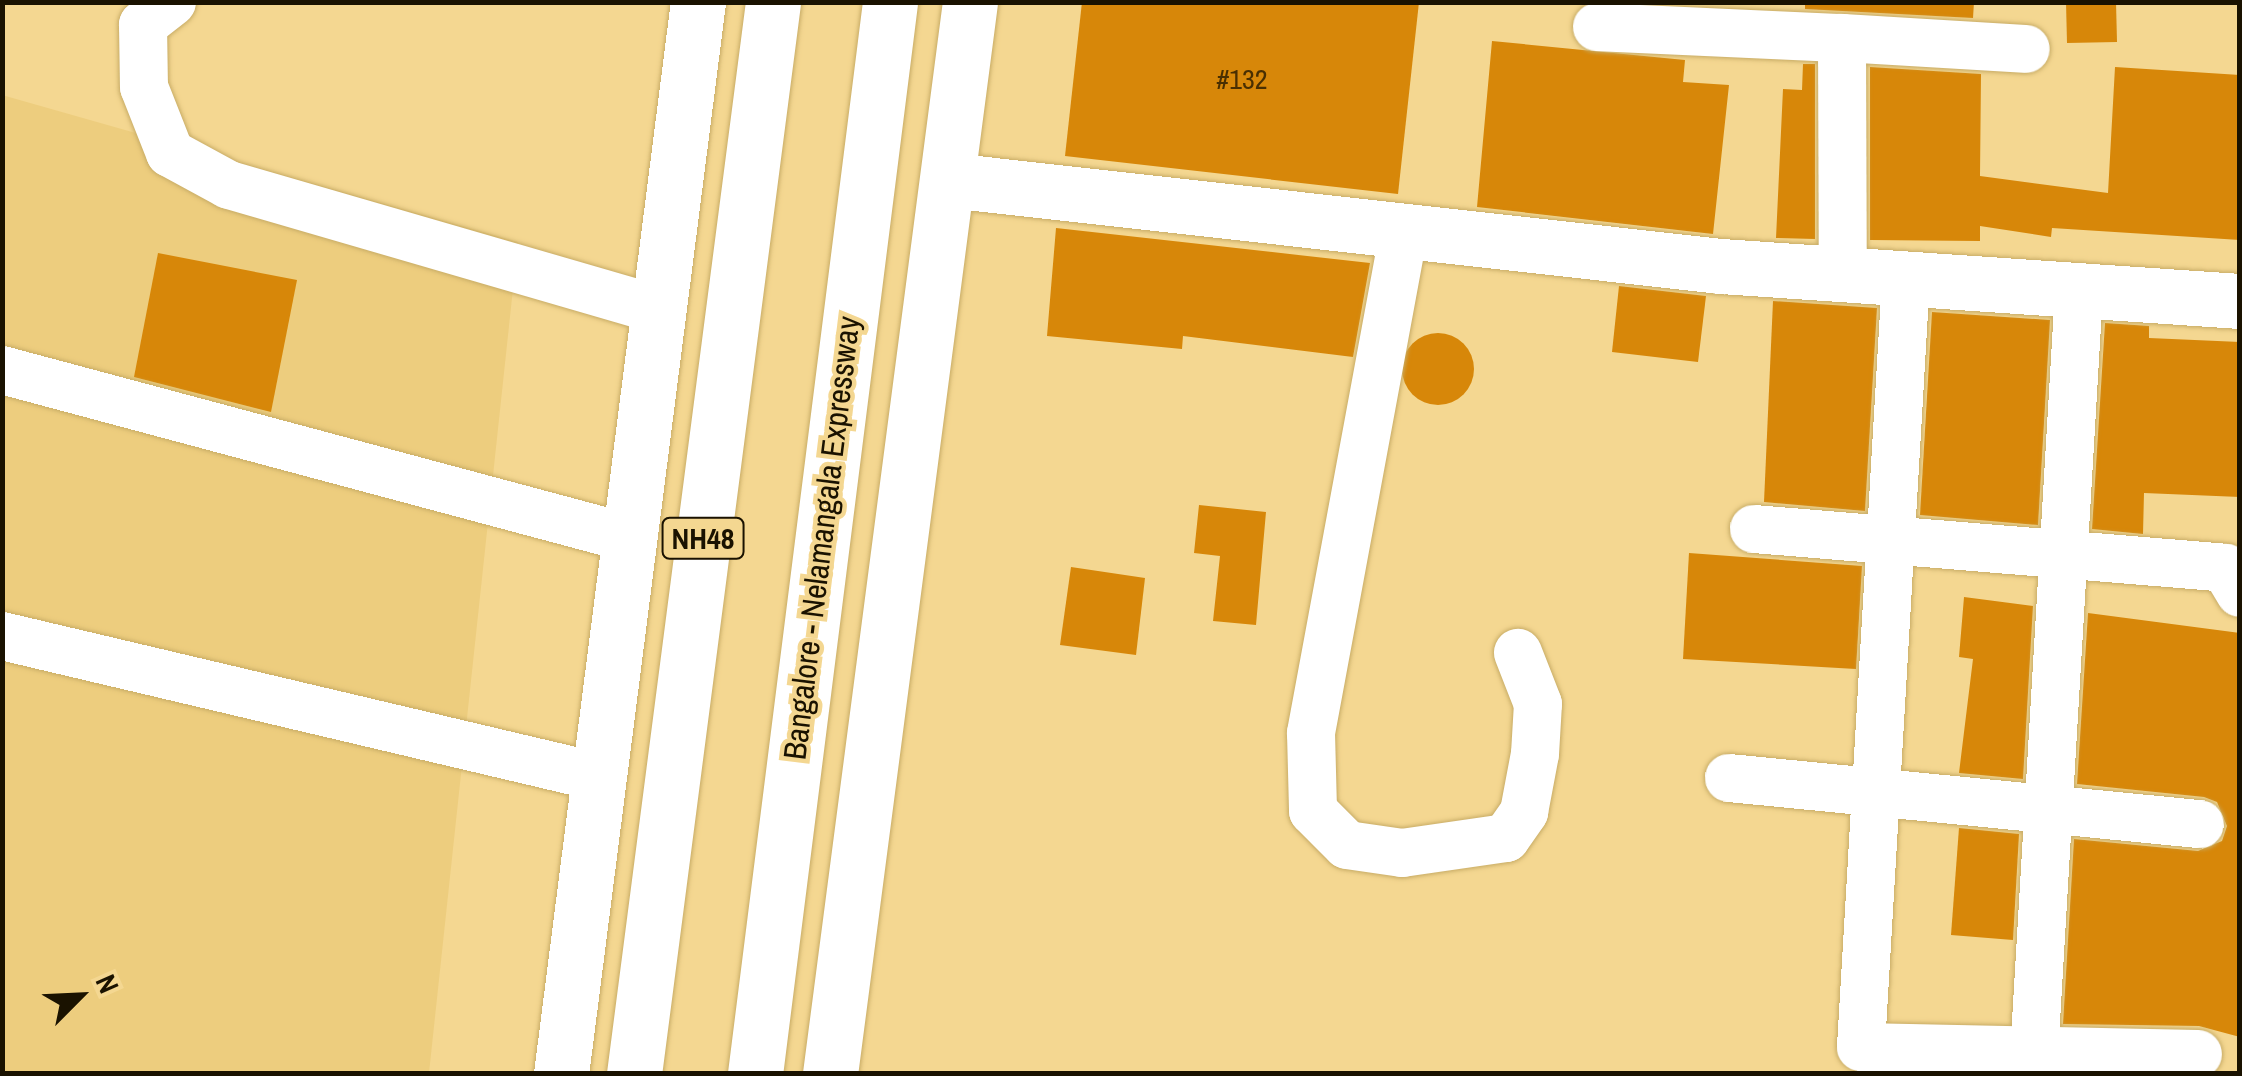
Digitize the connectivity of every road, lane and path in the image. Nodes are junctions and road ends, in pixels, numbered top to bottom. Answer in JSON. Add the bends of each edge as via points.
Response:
{"nodes":[{"id":1,"x":172,"y":2,"type":"edge"},
{"id":2,"x":698,"y":2,"type":"edge"},
{"id":3,"x":773,"y":2,"type":"edge"},
{"id":4,"x":890,"y":2,"type":"edge"},
{"id":5,"x":970,"y":2,"type":"edge"},
{"id":6,"x":1597,"y":27,"type":"dead end"},
{"id":7,"x":1842,"y":38,"type":"junction"},
{"id":8,"x":2026,"y":49,"type":"dead end"},
{"id":9,"x":949,"y":180,"type":"junction"},
{"id":10,"x":1404,"y":231,"type":"junction"},
{"id":11,"x":1843,"y":274,"type":"junction"},
{"id":12,"x":1906,"y":278,"type":"junction"},
{"id":13,"x":2079,"y":290,"type":"junction"},
{"id":14,"x":2240,"y":300,"type":"edge"},
{"id":15,"x":658,"y":310,"type":"junction"},
{"id":16,"x":2,"y":370,"type":"edge"},
{"id":17,"x":1754,"y":529,"type":"dead end"},
{"id":18,"x":629,"y":538,"type":"junction"},
{"id":19,"x":1891,"y":542,"type":"junction"},
{"id":20,"x":2064,"y":558,"type":"junction"},
{"id":21,"x":2240,"y":592,"type":"edge"},
{"id":22,"x":2,"y":636,"type":"edge"},
{"id":23,"x":1518,"y":652,"type":"dead end"},
{"id":24,"x":598,"y":776,"type":"junction"},
{"id":25,"x":1729,"y":778,"type":"dead end"},
{"id":26,"x":1875,"y":797,"type":"junction"},
{"id":27,"x":2048,"y":812,"type":"junction"},
{"id":28,"x":2200,"y":824,"type":"dead end"},
{"id":29,"x":2198,"y":1054,"type":"dead end"},
{"id":30,"x":2034,"y":1055,"type":"junction"},
{"id":31,"x":561,"y":1074,"type":"edge"},
{"id":32,"x":634,"y":1074,"type":"edge"},
{"id":33,"x":755,"y":1074,"type":"edge"},
{"id":34,"x":830,"y":1074,"type":"edge"}],
"edges":[{"from":1,"to":15,"type":"street","via":[[144,24],[144,88],[170,153],[230,184]]},
{"from":2,"to":15,"type":"main road"},
{"from":3,"to":32,"type":"main road","number":"NH48"},
{"from":4,"to":33,"type":"main road","name":"Bangalore - Nelamangala Expressway"},
{"from":5,"to":9,"type":"main road"},
{"from":6,"to":7,"type":"street"},
{"from":7,"to":8,"type":"street"},
{"from":7,"to":11,"type":"street"},
{"from":9,"to":10,"type":"main road"},
{"from":9,"to":34,"type":"main road"},
{"from":10,"to":11,"type":"main road"},
{"from":10,"to":23,"type":"street","via":[[1311,733],[1313,811],[1346,845],[1402,853],[1506,838],[1524,812],[1535,754],[1538,704]]},
{"from":11,"to":12,"type":"main road"},
{"from":12,"to":13,"type":"main road"},
{"from":12,"to":19,"type":"street"},
{"from":13,"to":14,"type":"main road"},
{"from":13,"to":20,"type":"street"},
{"from":15,"to":18,"type":"main road"},
{"from":16,"to":18,"type":"street"},
{"from":17,"to":19,"type":"street"},
{"from":18,"to":24,"type":"main road"},
{"from":19,"to":20,"type":"street"},
{"from":19,"to":26,"type":"street"},
{"from":20,"to":21,"type":"street","via":[[2226,568]]},
{"from":20,"to":27,"type":"street"},
{"from":22,"to":24,"type":"street"},
{"from":24,"to":31,"type":"main road"},
{"from":25,"to":26,"type":"street"},
{"from":26,"to":27,"type":"street"},
{"from":26,"to":30,"type":"street","via":[[1861,1047]]},
{"from":27,"to":28,"type":"street"},
{"from":27,"to":30,"type":"street"},
{"from":29,"to":30,"type":"street"}]}
